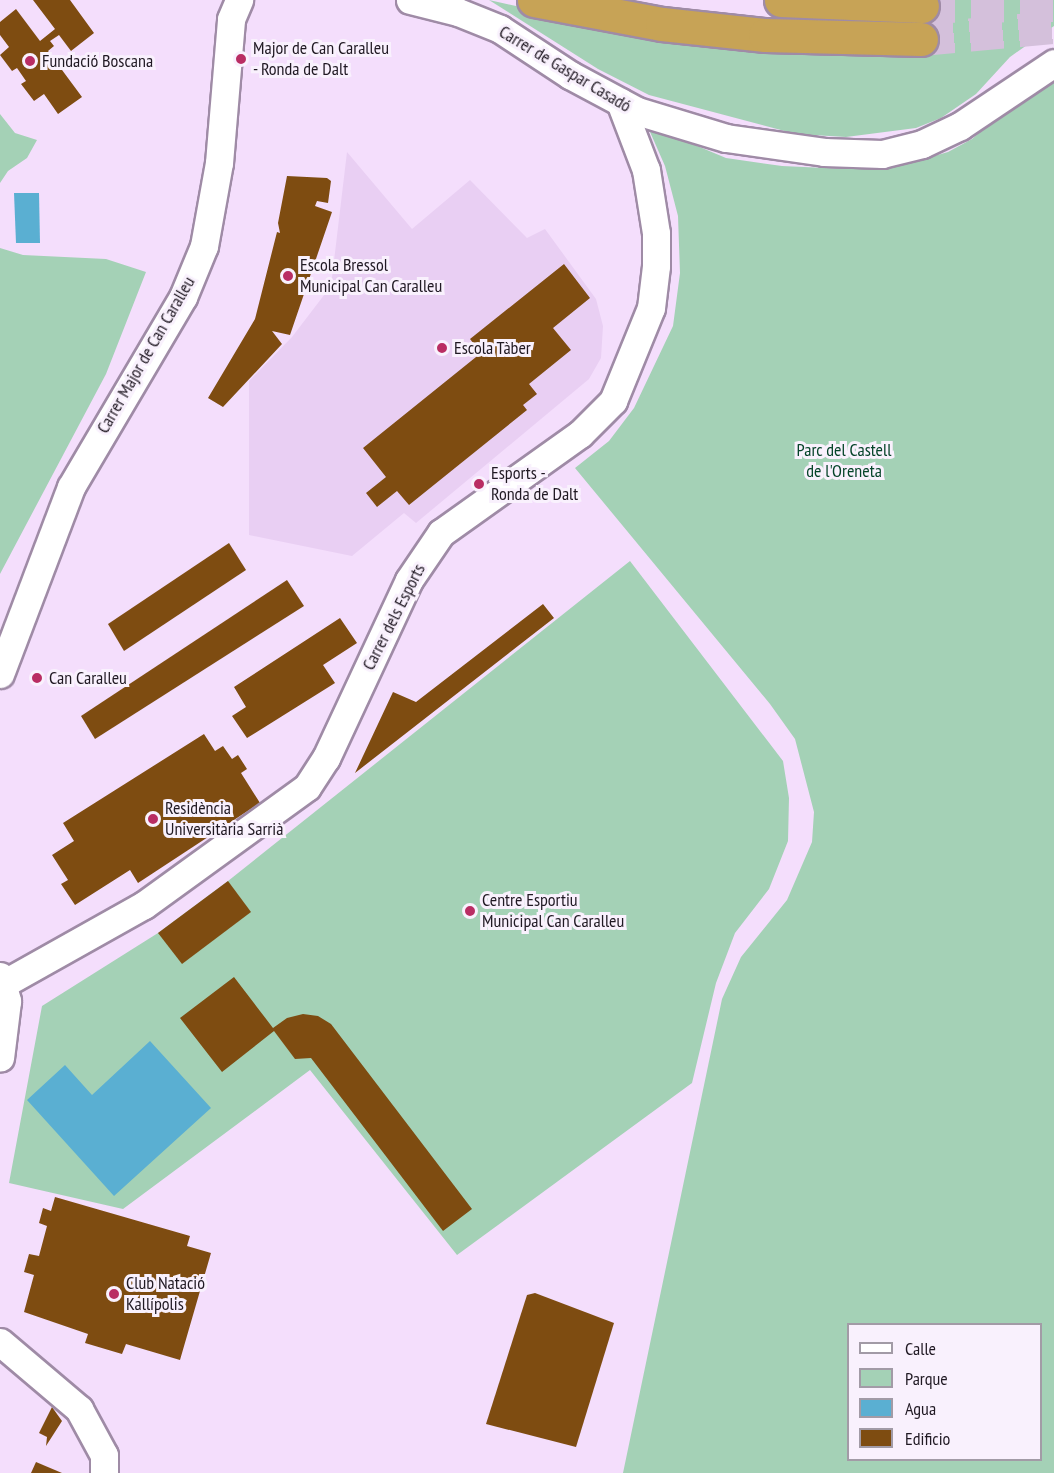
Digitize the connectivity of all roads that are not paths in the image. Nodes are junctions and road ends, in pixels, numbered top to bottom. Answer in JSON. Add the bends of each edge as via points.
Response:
{"nodes":[{"id":1,"x":410,"y":0,"type":"edge"},
{"id":2,"x":534,"y":0,"type":"edge"},
{"id":3,"x":781,"y":0,"type":"edge"},
{"id":4,"x":231,"y":6,"type":"edge"},
{"id":5,"x":922,"y":6,"type":"tunnel mouth"},
{"id":6,"x":921,"y":39,"type":"tunnel mouth"},
{"id":7,"x":1054,"y":63,"type":"edge"},
{"id":8,"x":620,"y":102,"type":"junction"},
{"id":9,"x":0,"y":675,"type":"edge"},
{"id":10,"x":2,"y":980,"type":"edge"},
{"id":11,"x":0,"y":1058,"type":"edge"},
{"id":12,"x":0,"y":1342,"type":"edge"},
{"id":13,"x":100,"y":1467,"type":"edge"},
{"id":14,"x":124,"y":1473,"type":"edge"}],
"edges":[{"from":1,"to":8,"type":"street","name":"Carrer de Gaspar Casadó","via":[[458,12],[500,29]]},
{"from":2,"to":6,"type":"highway","via":[[662,24],[765,35]]},
{"from":3,"to":5,"type":"highway"},
{"from":4,"to":9,"type":"street","name":"Carrer Major de Can Caralleu","via":[[219,163],[204,246],[169,323],[71,487]]},
{"from":7,"to":8,"type":"street","name":"Carrer de Gaspar Casadó","via":[[960,126],[922,144],[882,154],[824,152],[726,138],[678,126]]},
{"from":8,"to":10,"type":"street","name":"Carrer dels Esports","via":[[646,170],[656,232],[656,266],[651,308],[613,401],[580,434],[441,533],[409,580],[326,758],[307,787],[144,905]]},
{"from":10,"to":11,"type":"street","via":[[7,1015]]},
{"from":12,"to":13,"type":"street","via":[[79,1409]]},
{"from":13,"to":14,"type":"street"}]}
